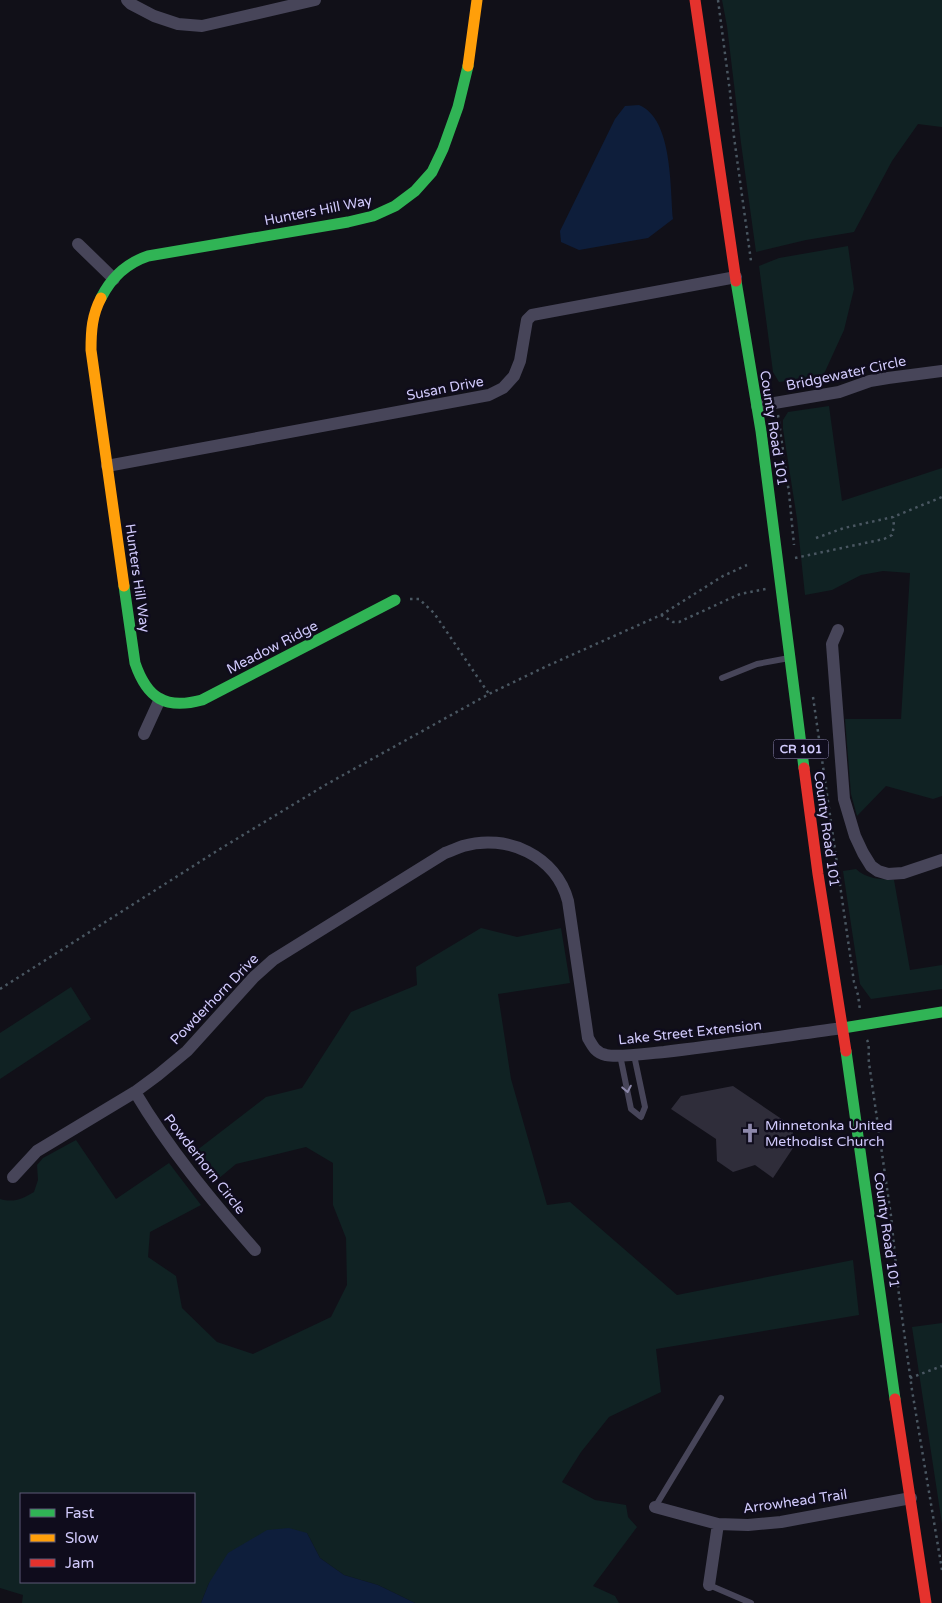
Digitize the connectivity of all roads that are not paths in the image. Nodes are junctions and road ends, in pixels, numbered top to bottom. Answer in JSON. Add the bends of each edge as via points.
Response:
{"nodes":[{"id":1,"x":127,"y":0,"type":"edge"},
{"id":2,"x":315,"y":0,"type":"edge"},
{"id":3,"x":477,"y":0,"type":"edge"},
{"id":4,"x":695,"y":0,"type":"edge"},
{"id":5,"x":78,"y":244,"type":"dead end"},
{"id":6,"x":736,"y":278,"type":"junction"},
{"id":7,"x":114,"y":279,"type":"junction"},
{"id":8,"x":942,"y":371,"type":"edge"},
{"id":9,"x":757,"y":406,"type":"junction"},
{"id":10,"x":107,"y":466,"type":"junction"},
{"id":11,"x":395,"y":600,"type":"road end"},
{"id":12,"x":838,"y":630,"type":"dead end"},
{"id":13,"x":790,"y":658,"type":"junction"},
{"id":14,"x":722,"y":678,"type":"dead end"},
{"id":15,"x":160,"y":699,"type":"junction"},
{"id":16,"x":144,"y":734,"type":"dead end"},
{"id":17,"x":445,"y":854,"type":"joint"},
{"id":18,"x":942,"y":860,"type":"edge"},
{"id":19,"x":942,"y":1012,"type":"edge"},
{"id":20,"x":843,"y":1028,"type":"junction"},
{"id":21,"x":620,"y":1055,"type":"junction"},
{"id":22,"x":634,"y":1055,"type":"junction"},
{"id":23,"x":135,"y":1092,"type":"junction"},
{"id":24,"x":13,"y":1177,"type":"dead end"},
{"id":25,"x":255,"y":1250,"type":"dead end"},
{"id":26,"x":720,"y":1398,"type":"dead end"},
{"id":27,"x":911,"y":1498,"type":"junction"},
{"id":28,"x":655,"y":1507,"type":"joint"},
{"id":29,"x":718,"y":1524,"type":"junction"},
{"id":30,"x":709,"y":1585,"type":"joint"},
{"id":31,"x":751,"y":1603,"type":"edge"},
{"id":32,"x":926,"y":1603,"type":"edge"}],
"edges":[{"from":1,"to":2,"type":"street","via":[[154,16],[178,24],[202,26]]},
{"from":3,"to":7,"type":"main road","name":"Hunters Hill Way","via":[[469,63],[444,149],[432,172],[395,206],[348,222],[166,252],[143,258],[123,269]]},
{"from":4,"to":6,"type":"main road","name":"County Road 101","number":"CR 101"},
{"from":5,"to":7,"type":"street"},
{"from":6,"to":9,"type":"main road","name":"County Road 101","number":"CR 101"},
{"from":6,"to":10,"type":"street","name":"Susan Drive","via":[[532,315],[527,320],[514,376],[503,388],[489,395]]},
{"from":7,"to":10,"type":"main road","name":"Hunters Hill Way","via":[[96,306],[91,327],[91,350]]},
{"from":8,"to":9,"type":"street","name":"Bridgewater Circle","via":[[870,381],[839,392]]},
{"from":9,"to":13,"type":"main road","name":"County Road 101","number":"CR 101"},
{"from":10,"to":15,"type":"main road","name":"Hunters Hill Way","via":[[135,663],[147,691]]},
{"from":11,"to":15,"type":"main road","name":"Meadow Ridge","via":[[202,700],[188,705]]},
{"from":12,"to":18,"type":"street","via":[[832,644],[844,799],[855,836],[871,866],[888,874],[903,873]]},
{"from":13,"to":14,"type":"lane","via":[[757,664]]},
{"from":13,"to":20,"type":"main road","name":"County Road 101","number":"CR 101"},
{"from":15,"to":16,"type":"street"},
{"from":17,"to":21,"type":"street","name":"Lake Street Extension","via":[[463,846],[502,844],[534,854],[554,872],[568,901],[588,1038],[599,1053]]},
{"from":17,"to":23,"type":"street","name":"Powderhorn Drive","via":[[273,960],[187,1051]]},
{"from":19,"to":20,"type":"main road","name":"Lake Street Extension"},
{"from":20,"to":22,"type":"street","name":"Lake Street Extension"},
{"from":20,"to":27,"type":"main road","name":"County Road 101","number":"CR 101"},
{"from":21,"to":22,"type":"street","name":"Lake Street Extension"},
{"from":21,"to":22,"type":"lane","one_way":true,"via":[[631,1109],[641,1118],[644,1107]]},
{"from":23,"to":24,"type":"street","name":"Powderhorn Drive","via":[[37,1151]]},
{"from":23,"to":25,"type":"street","name":"Powderhorn Circle","via":[[172,1148]]},
{"from":26,"to":28,"type":"lane"},
{"from":27,"to":29,"type":"street","name":"Arrowhead Trail","via":[[781,1522]]},
{"from":27,"to":32,"type":"main road","name":"County Road 101","number":"CR 101"},
{"from":28,"to":29,"type":"street","name":"Arrowhead Trail"},
{"from":29,"to":30,"type":"street"},
{"from":30,"to":31,"type":"lane"}]}
